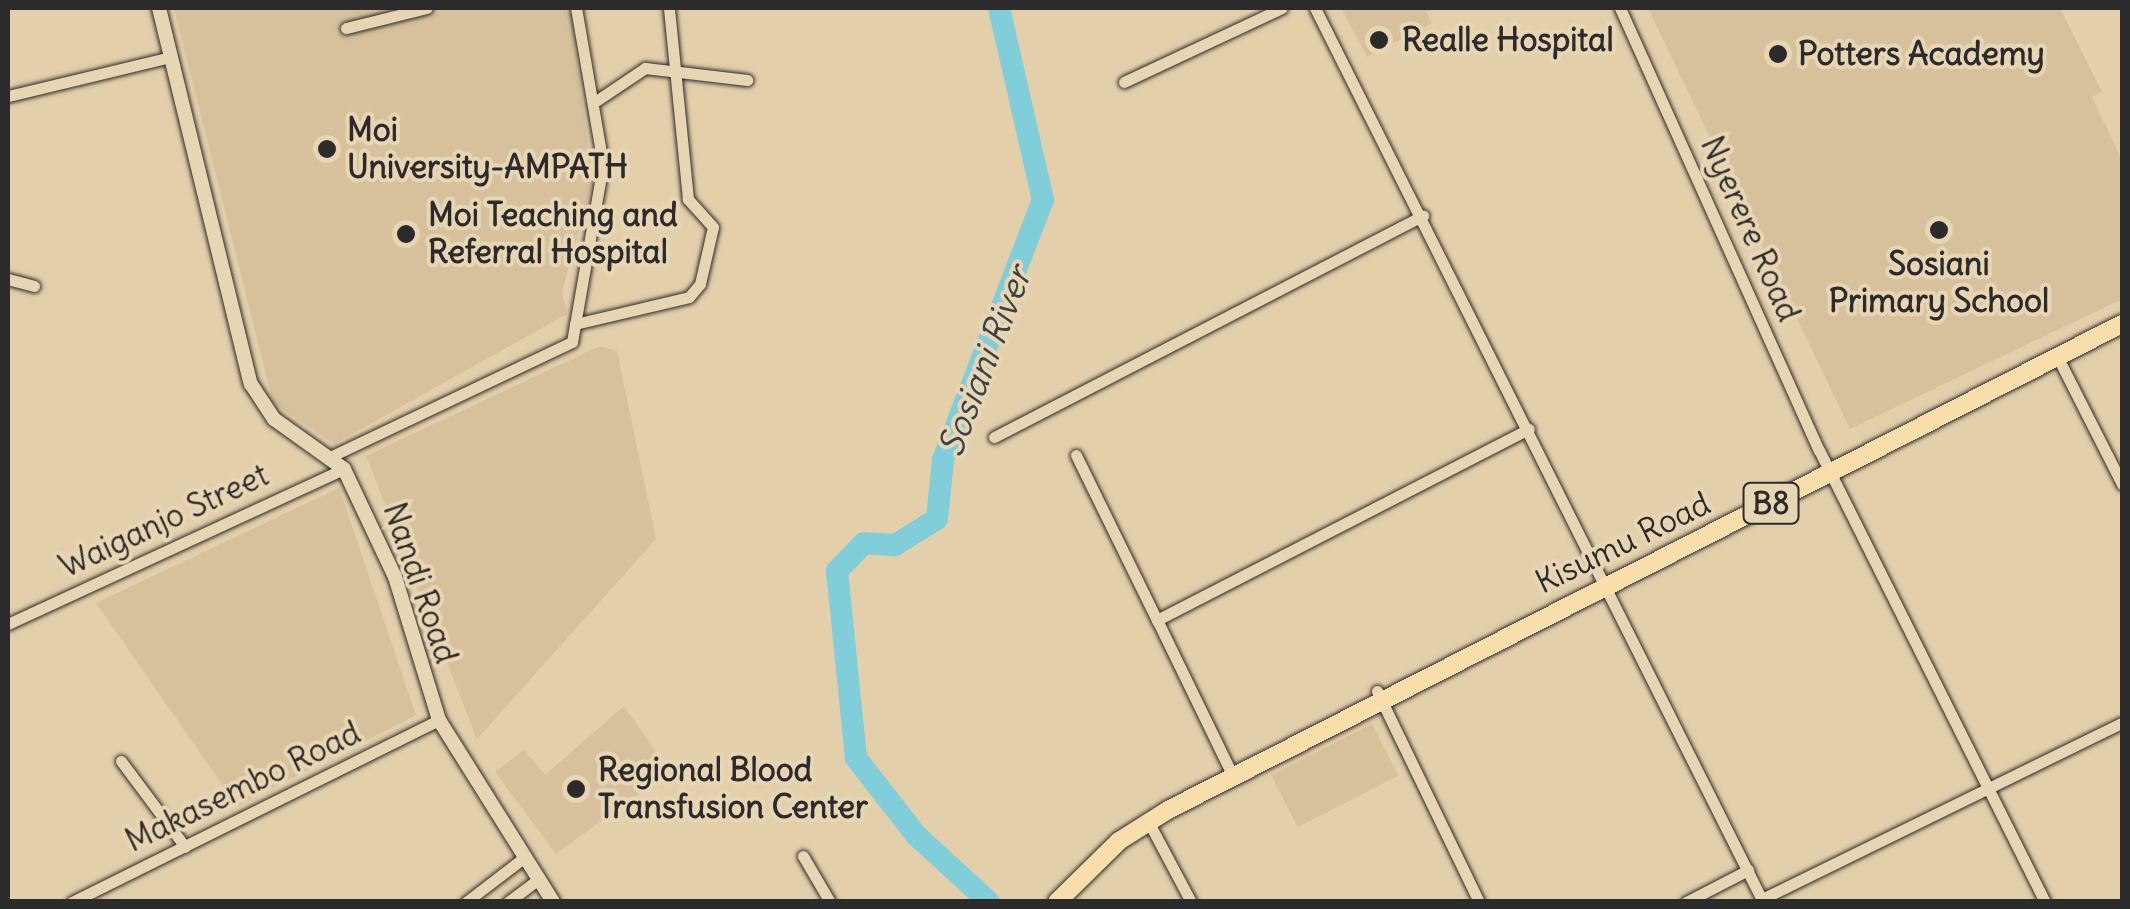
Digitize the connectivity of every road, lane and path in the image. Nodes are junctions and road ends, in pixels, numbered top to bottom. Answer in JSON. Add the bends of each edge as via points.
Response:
{"nodes":[{"id":1,"x":159,"y":8,"type":"edge"},
{"id":2,"x":427,"y":8,"type":"edge"},
{"id":3,"x":576,"y":8,"type":"edge"},
{"id":4,"x":669,"y":8,"type":"edge"},
{"id":5,"x":1282,"y":8,"type":"edge"},
{"id":6,"x":1315,"y":8,"type":"edge"},
{"id":7,"x":1620,"y":8,"type":"edge"},
{"id":8,"x":346,"y":28,"type":"dead end"},
{"id":9,"x":170,"y":57,"type":"junction"},
{"id":10,"x":675,"y":69,"type":"junction"},
{"id":11,"x":747,"y":80,"type":"dead end"},
{"id":12,"x":1124,"y":82,"type":"dead end"},
{"id":13,"x":8,"y":96,"type":"edge"},
{"id":14,"x":593,"y":103,"type":"junction"},
{"id":15,"x":1422,"y":216,"type":"junction"},
{"id":16,"x":8,"y":279,"type":"edge"},
{"id":17,"x":34,"y":286,"type":"dead end"},
{"id":18,"x":575,"y":324,"type":"junction"},
{"id":19,"x":2122,"y":324,"type":"edge"},
{"id":20,"x":2057,"y":356,"type":"junction"},
{"id":21,"x":1529,"y":430,"type":"junction"},
{"id":22,"x":994,"y":436,"type":"dead end"},
{"id":23,"x":334,"y":455,"type":"junction"},
{"id":24,"x":1076,"y":455,"type":"dead end"},
{"id":25,"x":344,"y":469,"type":"junction"},
{"id":26,"x":1831,"y":472,"type":"junction"},
{"id":27,"x":2122,"y":484,"type":"edge"},
{"id":28,"x":1606,"y":586,"type":"junction"},
{"id":29,"x":1158,"y":620,"type":"junction"},
{"id":30,"x":8,"y":624,"type":"edge"},
{"id":31,"x":1379,"y":696,"type":"junction"},
{"id":32,"x":440,"y":720,"type":"junction"},
{"id":33,"x":2122,"y":723,"type":"edge"},
{"id":34,"x":121,"y":761,"type":"dead end"},
{"id":35,"x":1229,"y":768,"type":"junction"},
{"id":36,"x":1988,"y":788,"type":"junction"},
{"id":37,"x":1148,"y":821,"type":"junction"},
{"id":38,"x":185,"y":847,"type":"junction"},
{"id":39,"x":803,"y":856,"type":"dead end"},
{"id":40,"x":522,"y":859,"type":"junction"},
{"id":41,"x":1748,"y":870,"type":"junction"},
{"id":42,"x":537,"y":880,"type":"junction"},
{"id":43,"x":1763,"y":900,"type":"edge"},
{"id":44,"x":72,"y":902,"type":"edge"},
{"id":45,"x":466,"y":902,"type":"edge"},
{"id":46,"x":508,"y":902,"type":"edge"},
{"id":47,"x":554,"y":902,"type":"edge"},
{"id":48,"x":830,"y":902,"type":"edge"},
{"id":49,"x":1048,"y":902,"type":"edge"},
{"id":50,"x":1057,"y":902,"type":"edge"},
{"id":51,"x":1191,"y":902,"type":"edge"},
{"id":52,"x":1479,"y":902,"type":"edge"},
{"id":53,"x":1686,"y":902,"type":"edge"},
{"id":54,"x":2045,"y":902,"type":"edge"}],
"edges":[{"from":1,"to":9,"type":"street","name":"Nandi Road"},
{"from":2,"to":8,"type":"street"},
{"from":3,"to":14,"type":"street"},
{"from":4,"to":10,"type":"street"},
{"from":5,"to":12,"type":"street"},
{"from":6,"to":15,"type":"street"},
{"from":7,"to":26,"type":"street","name":"Nyerere Road"},
{"from":9,"to":13,"type":"street"},
{"from":9,"to":23,"type":"street","name":"Nandi Road","via":[[252,384],[274,419]]},
{"from":10,"to":11,"type":"street"},
{"from":10,"to":14,"type":"street","via":[[645,68]]},
{"from":10,"to":18,"type":"street","via":[[688,199],[713,228],[700,284],[688,298]]},
{"from":14,"to":18,"type":"street","via":[[603,172]]},
{"from":15,"to":21,"type":"street"},
{"from":15,"to":22,"type":"street"},
{"from":16,"to":17,"type":"street"},
{"from":18,"to":23,"type":"street","via":[[563,351]]},
{"from":19,"to":20,"type":"highway","name":"Kisumu Road","number":"B8"},
{"from":20,"to":26,"type":"highway","name":"Kisumu Road","number":"B8"},
{"from":20,"to":27,"type":"street"},
{"from":21,"to":28,"type":"street"},
{"from":21,"to":29,"type":"street"},
{"from":23,"to":25,"type":"street","name":"Nandi Road"},
{"from":24,"to":29,"type":"street"},
{"from":25,"to":30,"type":"street","name":"Waiganjo Street"},
{"from":25,"to":32,"type":"street","name":"Nandi Road","via":[[394,576]]},
{"from":26,"to":28,"type":"highway","name":"Kisumu Road","number":"B8"},
{"from":26,"to":36,"type":"street","name":"Nyerere Road"},
{"from":28,"to":31,"type":"highway","name":"Kisumu Road","number":"B8"},
{"from":28,"to":41,"type":"street"},
{"from":29,"to":35,"type":"street"},
{"from":31,"to":35,"type":"highway","number":"B8"},
{"from":31,"to":37,"type":"highway","number":"B8"},
{"from":31,"to":52,"type":"street"},
{"from":32,"to":38,"type":"street","name":"Makasembo Road"},
{"from":32,"to":40,"type":"street","name":"Nandi Road"},
{"from":33,"to":36,"type":"street"},
{"from":34,"to":38,"type":"street"},
{"from":35,"to":49,"type":"highway","number":"B8","via":[[1130,824]]},
{"from":36,"to":43,"type":"street"},
{"from":36,"to":54,"type":"street","name":"Nyerere Road"},
{"from":37,"to":50,"type":"highway","number":"B8"},
{"from":37,"to":51,"type":"street"},
{"from":38,"to":44,"type":"street","name":"Makasembo Road"},
{"from":39,"to":48,"type":"street"},
{"from":40,"to":42,"type":"street","name":"Nandi Road"},
{"from":40,"to":45,"type":"street"},
{"from":41,"to":43,"type":"street"},
{"from":41,"to":53,"type":"street"},
{"from":42,"to":46,"type":"street"},
{"from":42,"to":47,"type":"street","name":"Nandi Road"}]}
